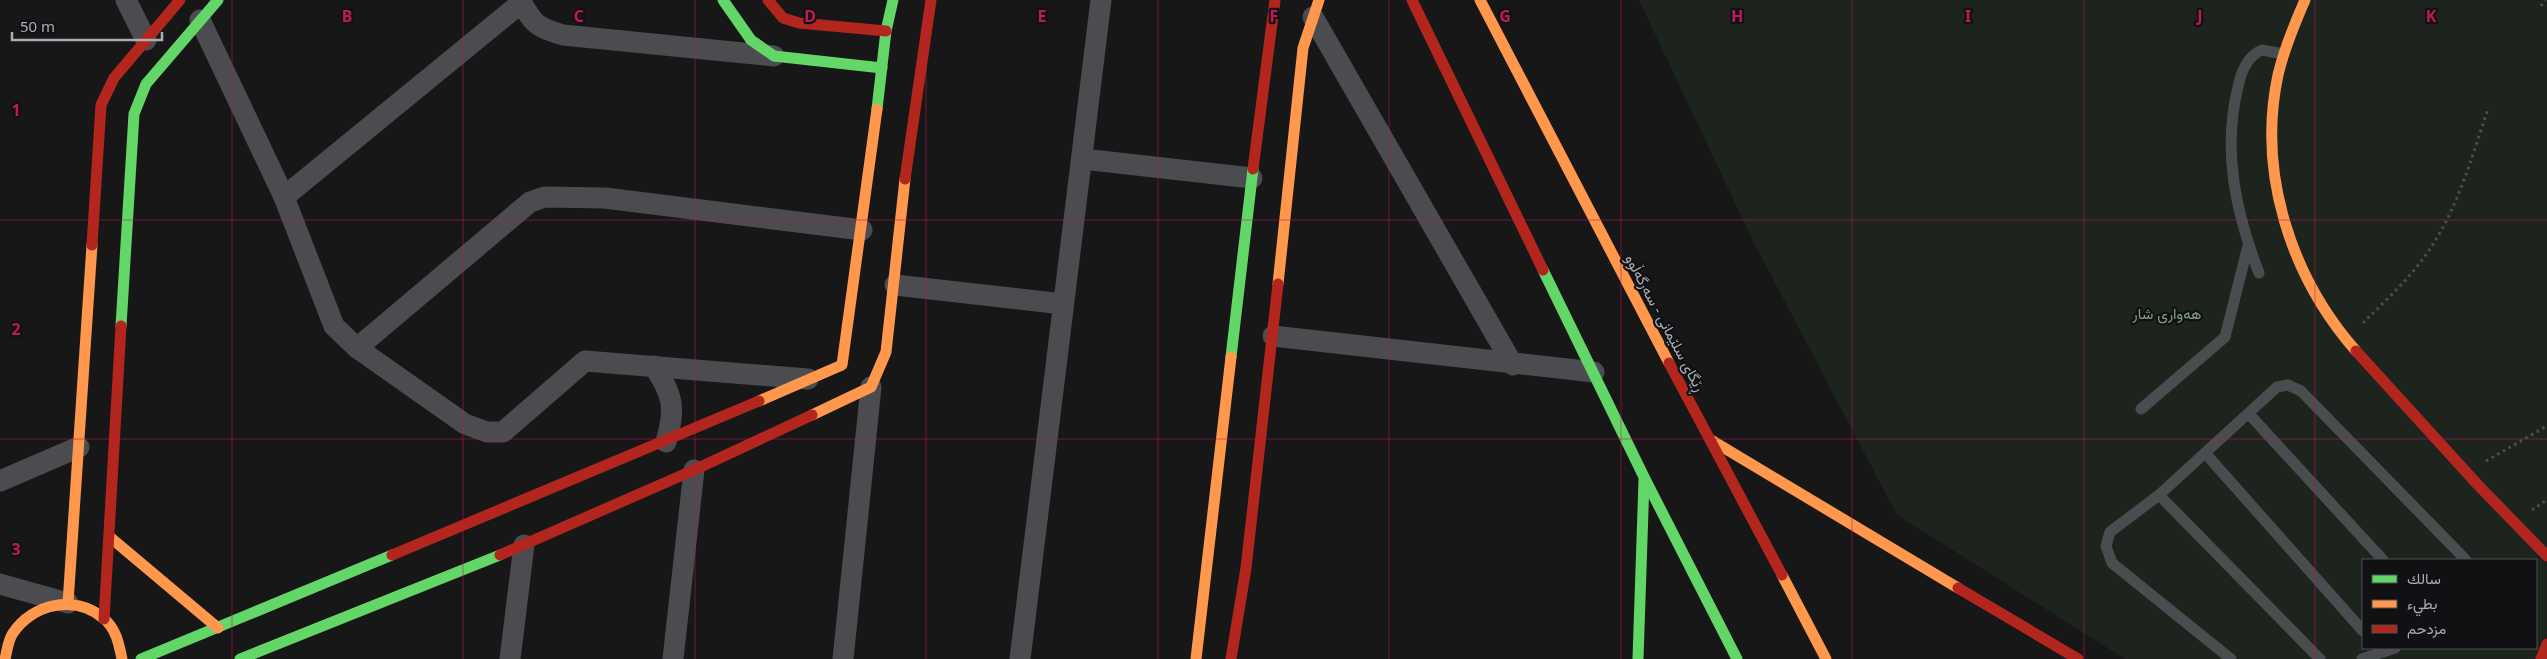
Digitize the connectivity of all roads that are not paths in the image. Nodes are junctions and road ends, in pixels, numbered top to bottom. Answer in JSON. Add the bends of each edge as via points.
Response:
{"nodes":[{"id":1,"x":126,"y":0,"type":"edge"},
{"id":2,"x":180,"y":0,"type":"edge"},
{"id":3,"x":218,"y":0,"type":"edge"},
{"id":4,"x":723,"y":0,"type":"edge"},
{"id":5,"x":768,"y":0,"type":"edge"},
{"id":6,"x":893,"y":0,"type":"edge"},
{"id":7,"x":931,"y":0,"type":"edge"},
{"id":8,"x":1101,"y":0,"type":"edge"},
{"id":9,"x":1275,"y":0,"type":"edge"},
{"id":10,"x":1412,"y":0,"type":"edge"},
{"id":11,"x":1480,"y":0,"type":"edge"},
{"id":12,"x":2305,"y":0,"type":"edge"},
{"id":13,"x":521,"y":1,"type":"edge"},
{"id":14,"x":1316,"y":8,"type":"edge"},
{"id":15,"x":192,"y":10,"type":"edge"},
{"id":16,"x":886,"y":31,"type":"junction"},
{"id":17,"x":146,"y":40,"type":"junction"},
{"id":18,"x":2283,"y":54,"type":"junction"},
{"id":19,"x":774,"y":56,"type":"junction"},
{"id":20,"x":882,"y":68,"type":"junction"},
{"id":21,"x":101,"y":105,"type":"junction"},
{"id":22,"x":127,"y":107,"type":"junction"},
{"id":23,"x":1082,"y":159,"type":"junction"},
{"id":24,"x":1252,"y":178,"type":"junction"},
{"id":25,"x":284,"y":197,"type":"junction"},
{"id":26,"x":862,"y":230,"type":"junction"},
{"id":27,"x":2248,"y":246,"type":"junction"},
{"id":28,"x":2258,"y":273,"type":"dead end"},
{"id":29,"x":895,"y":285,"type":"junction"},
{"id":30,"x":1064,"y":304,"type":"junction"},
{"id":31,"x":1273,"y":336,"type":"junction"},
{"id":32,"x":357,"y":348,"type":"junction"},
{"id":33,"x":1513,"y":364,"type":"junction"},
{"id":34,"x":654,"y":366,"type":"junction"},
{"id":35,"x":1594,"y":372,"type":"junction"},
{"id":36,"x":808,"y":379,"type":"junction"},
{"id":37,"x":835,"y":382,"type":"dead end"},
{"id":38,"x":862,"y":386,"type":"junction"},
{"id":39,"x":2141,"y":409,"type":"dead end"},
{"id":40,"x":2249,"y":414,"type":"junction"},
{"id":41,"x":1711,"y":440,"type":"junction"},
{"id":42,"x":666,"y":442,"type":"junction"},
{"id":43,"x":79,"y":447,"type":"junction"},
{"id":44,"x":2205,"y":453,"type":"junction"},
{"id":45,"x":694,"y":470,"type":"junction"},
{"id":46,"x":1644,"y":478,"type":"junction"},
{"id":47,"x":0,"y":481,"type":"edge"},
{"id":48,"x":2159,"y":495,"type":"junction"},
{"id":49,"x":111,"y":538,"type":"junction"},
{"id":50,"x":524,"y":545,"type":"junction"},
{"id":51,"x":2547,"y":556,"type":"edge"},
{"id":52,"x":2382,"y":559,"type":"edge"},
{"id":53,"x":2465,"y":559,"type":"edge"},
{"id":54,"x":0,"y":584,"type":"edge"},
{"id":55,"x":68,"y":603,"type":"junction"},
{"id":56,"x":104,"y":619,"type":"junction"},
{"id":57,"x":218,"y":628,"type":"junction"},
{"id":58,"x":2362,"y":630,"type":"edge"},
{"id":59,"x":2547,"y":644,"type":"edge"},
{"id":60,"x":2380,"y":650,"type":"edge"},
{"id":61,"x":4,"y":659,"type":"edge"},
{"id":62,"x":122,"y":659,"type":"edge"},
{"id":63,"x":141,"y":659,"type":"edge"},
{"id":64,"x":240,"y":659,"type":"edge"},
{"id":65,"x":510,"y":659,"type":"edge"},
{"id":66,"x":673,"y":659,"type":"edge"},
{"id":67,"x":843,"y":659,"type":"edge"},
{"id":68,"x":1020,"y":659,"type":"edge"},
{"id":69,"x":1196,"y":659,"type":"edge"},
{"id":70,"x":1231,"y":659,"type":"edge"},
{"id":71,"x":1638,"y":659,"type":"edge"},
{"id":72,"x":1737,"y":659,"type":"edge"},
{"id":73,"x":1826,"y":659,"type":"edge"},
{"id":74,"x":2078,"y":659,"type":"edge"},
{"id":75,"x":2230,"y":659,"type":"edge"},
{"id":76,"x":2320,"y":659,"type":"edge"},
{"id":77,"x":2362,"y":659,"type":"edge"},
{"id":78,"x":2541,"y":659,"type":"edge"}],
"edges":[{"from":1,"to":17,"type":"street"},
{"from":2,"to":17,"type":"street"},
{"from":3,"to":15,"type":"street"},
{"from":4,"to":19,"type":"street","via":[[754,46]]},
{"from":5,"to":16,"type":"street","via":[[783,18],[798,23],[858,33]]},
{"from":6,"to":16,"type":"street"},
{"from":7,"to":29,"type":"street","via":[[910,144]]},
{"from":8,"to":23,"type":"street"},
{"from":9,"to":24,"type":"street"},
{"from":10,"to":35,"type":"street"},
{"from":11,"to":41,"type":"street","name":"ڕێگای سلێمانی - سەرگەڵوو"},
{"from":12,"to":18,"type":"street"},
{"from":13,"to":19,"type":"street","via":[[530,19],[543,29],[563,35]]},
{"from":13,"to":25,"type":"street"},
{"from":14,"to":31,"type":"street","via":[[1304,48],[1298,88]]},
{"from":14,"to":33,"type":"street"},
{"from":15,"to":22,"type":"street","via":[[146,84]]},
{"from":15,"to":25,"type":"street"},
{"from":16,"to":20,"type":"street"},
{"from":17,"to":21,"type":"street","via":[[114,78]]},
{"from":18,"to":27,"type":"lane","via":[[2265,50],[2253,55],[2245,66],[2235,97],[2231,168]]},
{"from":18,"to":51,"type":"street","via":[[2273,102],[2272,162],[2280,208],[2294,252],[2310,284],[2348,340],[2466,472]]},
{"from":19,"to":20,"type":"street","via":[[856,60]]},
{"from":20,"to":26,"type":"street"},
{"from":21,"to":22,"type":"street"},
{"from":21,"to":43,"type":"street"},
{"from":22,"to":49,"type":"street","via":[[132,130]]},
{"from":23,"to":24,"type":"street"},
{"from":23,"to":30,"type":"street"},
{"from":24,"to":69,"type":"street"},
{"from":25,"to":32,"type":"street","via":[[334,326]]},
{"from":26,"to":32,"type":"street","via":[[605,198],[545,198],[530,202]]},
{"from":26,"to":36,"type":"street","via":[[842,365]]},
{"from":27,"to":28,"type":"lane"},
{"from":27,"to":39,"type":"lane","via":[[2225,337]]},
{"from":29,"to":30,"type":"street"},
{"from":29,"to":38,"type":"street","via":[[886,352]]},
{"from":30,"to":68,"type":"street"},
{"from":31,"to":33,"type":"street"},
{"from":31,"to":70,"type":"street","via":[[1246,568]]},
{"from":32,"to":34,"type":"street","via":[[465,424],[487,432],[503,432],[585,361]]},
{"from":33,"to":35,"type":"street"},
{"from":34,"to":36,"type":"street"},
{"from":34,"to":42,"type":"street","via":[[670,394],[671,418]]},
{"from":35,"to":46,"type":"street"},
{"from":36,"to":37,"type":"street"},
{"from":36,"to":42,"type":"street"},
{"from":38,"to":45,"type":"street"},
{"from":38,"to":67,"type":"street"},
{"from":40,"to":44,"type":"lane"},
{"from":40,"to":52,"type":"lane"},
{"from":40,"to":53,"type":"lane","via":[[2277,387],[2288,385],[2300,391]]},
{"from":41,"to":73,"type":"street","name":"ڕێگای سلێمانی - سەرگەڵوو"},
{"from":41,"to":74,"type":"street"},
{"from":42,"to":57,"type":"street"},
{"from":43,"to":47,"type":"street"},
{"from":43,"to":55,"type":"street"},
{"from":44,"to":48,"type":"lane"},
{"from":44,"to":58,"type":"lane"},
{"from":45,"to":50,"type":"street"},
{"from":45,"to":66,"type":"street"},
{"from":46,"to":71,"type":"street"},
{"from":46,"to":72,"type":"street"},
{"from":48,"to":75,"type":"lane","via":[[2110,532],[2106,546],[2112,562]]},
{"from":48,"to":76,"type":"lane"},
{"from":49,"to":56,"type":"street"},
{"from":49,"to":57,"type":"street"},
{"from":50,"to":64,"type":"street"},
{"from":50,"to":65,"type":"street"},
{"from":54,"to":55,"type":"street"},
{"from":55,"to":56,"type":"street","via":[[94,611]]},
{"from":55,"to":61,"type":"street","via":[[38,608],[25,617],[15,628]]},
{"from":56,"to":62,"type":"street","via":[[119,641]]},
{"from":57,"to":63,"type":"street"},
{"from":59,"to":78,"type":"street"},
{"from":60,"to":77,"type":"lane"}]}
